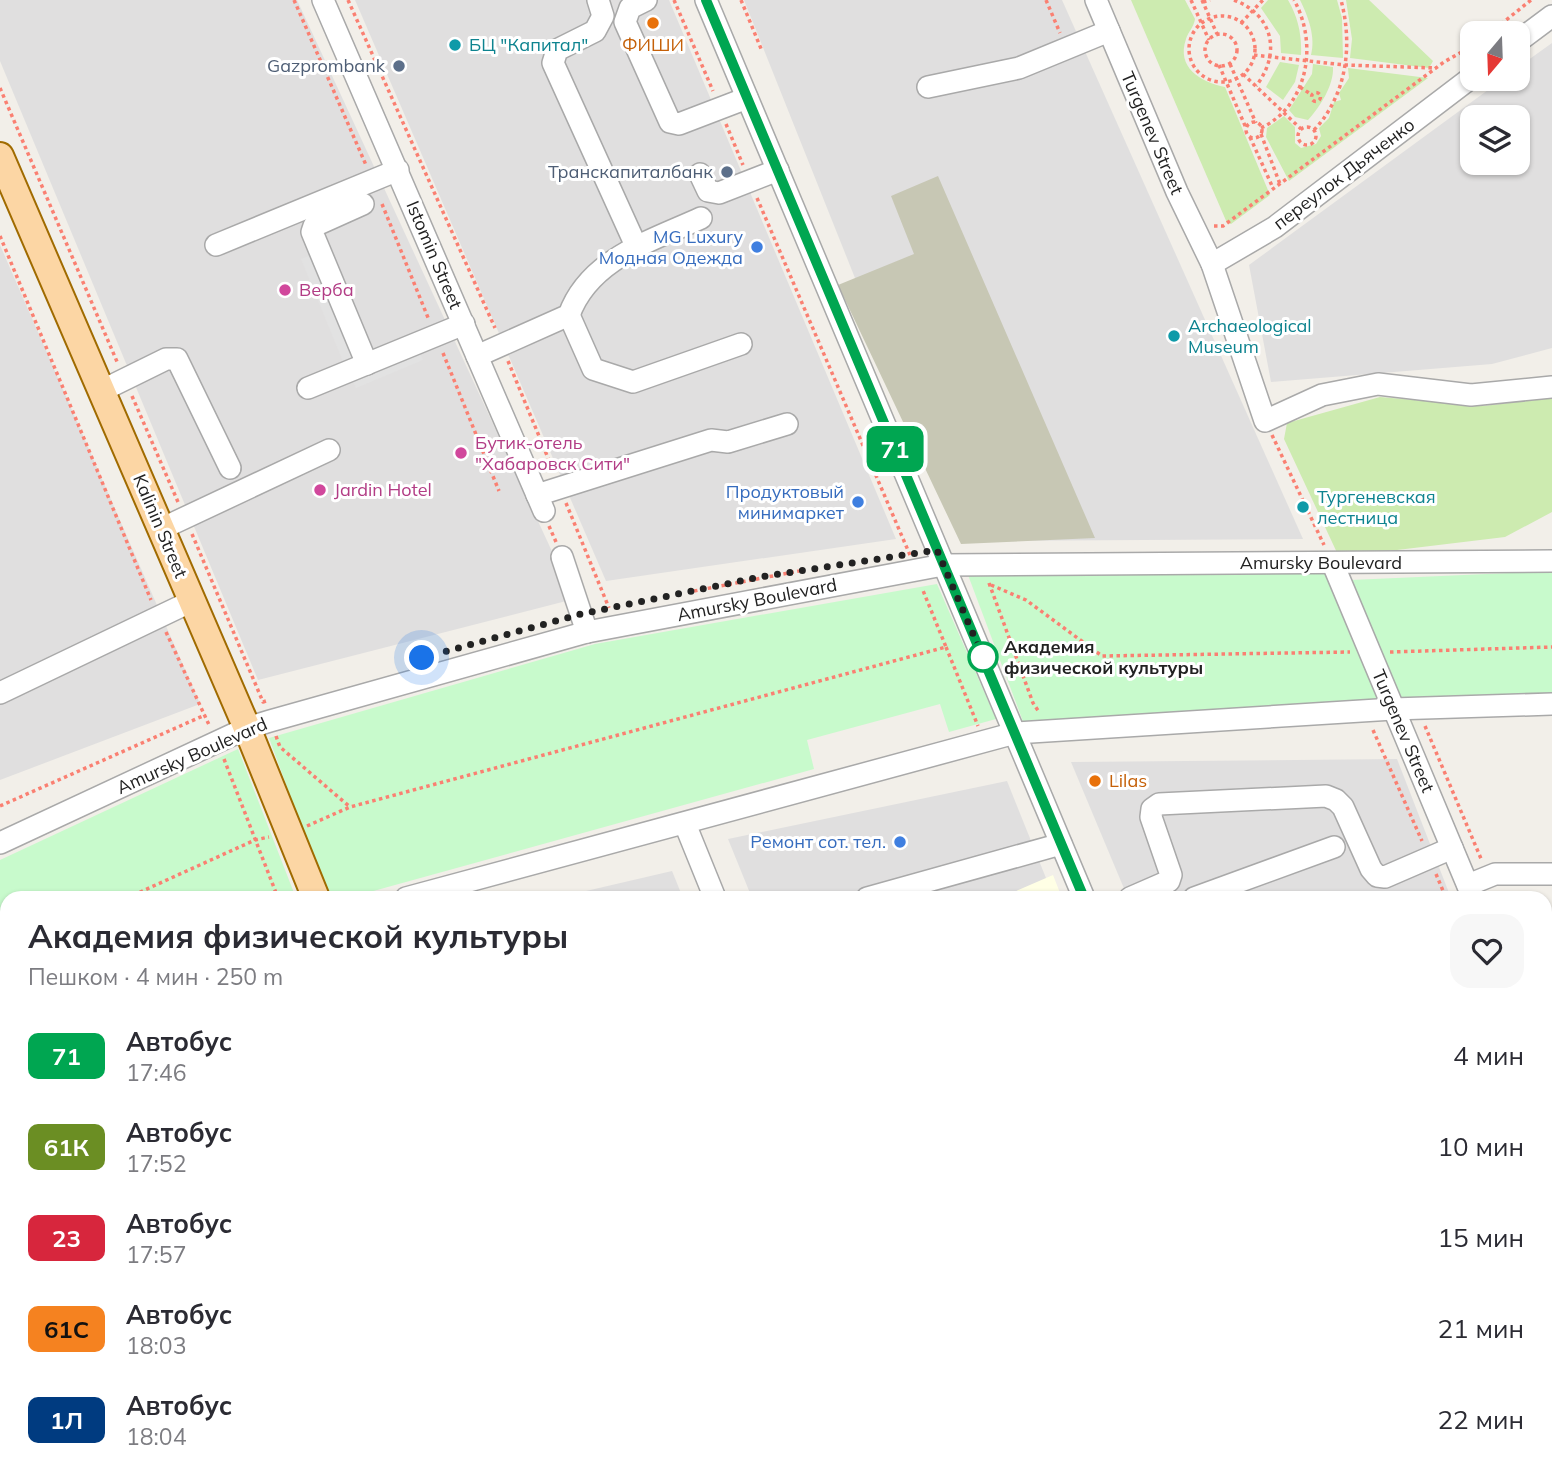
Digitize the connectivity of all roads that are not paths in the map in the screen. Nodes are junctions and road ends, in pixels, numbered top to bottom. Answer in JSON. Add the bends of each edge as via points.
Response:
{"nodes":[{"id":1,"x":323,"y":0,"type":"edge"},
{"id":2,"x":598,"y":0,"type":"edge"},
{"id":3,"x":646,"y":0,"type":"edge"},
{"id":4,"x":706,"y":0,"type":"edge"},
{"id":5,"x":1096,"y":0,"type":"edge"},
{"id":6,"x":1552,"y":16,"type":"edge"},
{"id":7,"x":1109,"y":31,"type":"junction"},
{"id":8,"x":1530,"y":33,"type":"edge"},
{"id":9,"x":1460,"y":86,"type":"edge"},
{"id":10,"x":928,"y":87,"type":"dead end"},
{"id":11,"x":747,"y":98,"type":"junction"},
{"id":12,"x":0,"y":156,"type":"edge"},
{"id":13,"x":398,"y":170,"type":"junction"},
{"id":14,"x":778,"y":170,"type":"junction"},
{"id":15,"x":700,"y":174,"type":"dead end"},
{"id":16,"x":363,"y":204,"type":"dead end"},
{"id":17,"x":701,"y":218,"type":"dead end"},
{"id":18,"x":216,"y":245,"type":"dead end"},
{"id":19,"x":637,"y":248,"type":"junction"},
{"id":20,"x":1212,"y":264,"type":"junction"},
{"id":21,"x":569,"y":315,"type":"junction"},
{"id":22,"x":464,"y":324,"type":"junction"},
{"id":23,"x":741,"y":344,"type":"dead end"},
{"id":24,"x":477,"y":356,"type":"junction"},
{"id":25,"x":368,"y":364,"type":"junction"},
{"id":26,"x":113,"y":385,"type":"junction"},
{"id":27,"x":1552,"y":387,"type":"edge"},
{"id":28,"x":308,"y":388,"type":"dead end"},
{"id":29,"x":787,"y":424,"type":"dead end"},
{"id":30,"x":329,"y":450,"type":"dead end"},
{"id":31,"x":230,"y":468,"type":"dead end"},
{"id":32,"x":161,"y":529,"type":"junction"},
{"id":33,"x":562,"y":557,"type":"road end"},
{"id":34,"x":1552,"y":561,"type":"edge"},
{"id":35,"x":1333,"y":564,"type":"junction"},
{"id":36,"x":943,"y":565,"type":"junction"},
{"id":37,"x":192,"y":601,"type":"junction"},
{"id":38,"x":584,"y":623,"type":"junction"},
{"id":39,"x":0,"y":693,"type":"edge"},
{"id":40,"x":1552,"y":704,"type":"edge"},
{"id":41,"x":1394,"y":709,"type":"junction"},
{"id":42,"x":260,"y":717,"type":"junction"},
{"id":43,"x":1014,"y":733,"type":"junction"},
{"id":44,"x":685,"y":824,"type":"junction"},
{"id":45,"x":0,"y":843,"type":"edge"},
{"id":46,"x":1061,"y":844,"type":"junction"},
{"id":47,"x":1334,"y":847,"type":"dead end"},
{"id":48,"x":1452,"y":848,"type":"junction"},
{"id":49,"x":1552,"y":874,"type":"edge"},
{"id":50,"x":313,"y":891,"type":"edge"},
{"id":51,"x":432,"y":891,"type":"edge"},
{"id":52,"x":712,"y":891,"type":"edge"},
{"id":53,"x":892,"y":891,"type":"edge"},
{"id":54,"x":1081,"y":891,"type":"edge"},
{"id":55,"x":1146,"y":891,"type":"edge"},
{"id":56,"x":1213,"y":891,"type":"edge"},
{"id":57,"x":1470,"y":891,"type":"edge"}],
"edges":[{"from":1,"to":13,"type":"street","name":"Istomin Street"},
{"from":2,"to":19,"type":"street","via":[[603,16],[595,31],[557,50],[553,63]]},
{"from":3,"to":11,"type":"street","via":[[630,8],[625,22],[670,122],[680,124]]},
{"from":4,"to":11,"type":"street"},
{"from":5,"to":7,"type":"street","name":"Turgenev Street"},
{"from":6,"to":8,"type":"street"},
{"from":7,"to":10,"type":"street","via":[[1019,68]]},
{"from":7,"to":20,"type":"street","name":"Turgenev Street"},
{"from":9,"to":20,"type":"street","name":"переулок Дьяченко","via":[[1275,228]]},
{"from":11,"to":14,"type":"street"},
{"from":12,"to":26,"type":"main road","name":"Kalinin Street"},
{"from":13,"to":18,"type":"street"},
{"from":13,"to":22,"type":"street","name":"Istomin Street"},
{"from":14,"to":15,"type":"street","via":[[719,193],[708,191]]},
{"from":14,"to":36,"type":"street"},
{"from":16,"to":25,"type":"street","via":[[314,226],[312,232]]},
{"from":17,"to":19,"type":"street"},
{"from":19,"to":21,"type":"street","via":[[594,275],[575,297]]},
{"from":20,"to":27,"type":"street","name":"Turgenev Street","via":[[1265,421],[1322,396],[1378,384],[1471,395]]},
{"from":21,"to":23,"type":"street","via":[[593,369],[634,382]]},
{"from":21,"to":24,"type":"street"},
{"from":22,"to":24,"type":"street","name":"Istomin Street"},
{"from":22,"to":25,"type":"street"},
{"from":24,"to":29,"type":"street","name":"Istomin Street","via":[[540,503],[560,488],[711,440],[728,442]]},
{"from":25,"to":28,"type":"street"},
{"from":26,"to":31,"type":"street","via":[[166,359],[177,359]]},
{"from":26,"to":32,"type":"main road","name":"Kalinin Street"},
{"from":30,"to":32,"type":"street"},
{"from":32,"to":37,"type":"main road","name":"Kalinin Street"},
{"from":33,"to":38,"type":"street"},
{"from":34,"to":35,"type":"street","name":"Amursky Boulevard"},
{"from":35,"to":36,"type":"street","name":"Amursky Boulevard"},
{"from":35,"to":41,"type":"street","name":"Turgenev Street"},
{"from":36,"to":38,"type":"street","name":"Amursky Boulevard","via":[[913,562]]},
{"from":36,"to":43,"type":"street"},
{"from":37,"to":39,"type":"street"},
{"from":37,"to":42,"type":"main road","name":"Kalinin Street"},
{"from":38,"to":42,"type":"street","name":"Amursky Boulevard"},
{"from":40,"to":41,"type":"street"},
{"from":41,"to":43,"type":"street"},
{"from":41,"to":48,"type":"street","name":"Turgenev Street"},
{"from":42,"to":45,"type":"street","name":"Amursky Boulevard","via":[[218,742]]},
{"from":42,"to":50,"type":"main road","name":"Kalinin Street","via":[[290,833]]},
{"from":43,"to":44,"type":"street"},
{"from":43,"to":46,"type":"street"},
{"from":44,"to":51,"type":"street"},
{"from":44,"to":52,"type":"street"},
{"from":46,"to":53,"type":"street"},
{"from":46,"to":54,"type":"street"},
{"from":47,"to":56,"type":"street"},
{"from":48,"to":55,"type":"street","via":[[1385,877],[1377,876],[1343,807],[1326,796],[1159,804],[1151,817],[1171,875]]},
{"from":48,"to":57,"type":"street","name":"Turgenev Street"},
{"from":49,"to":57,"type":"street","via":[[1489,876]]}]}
